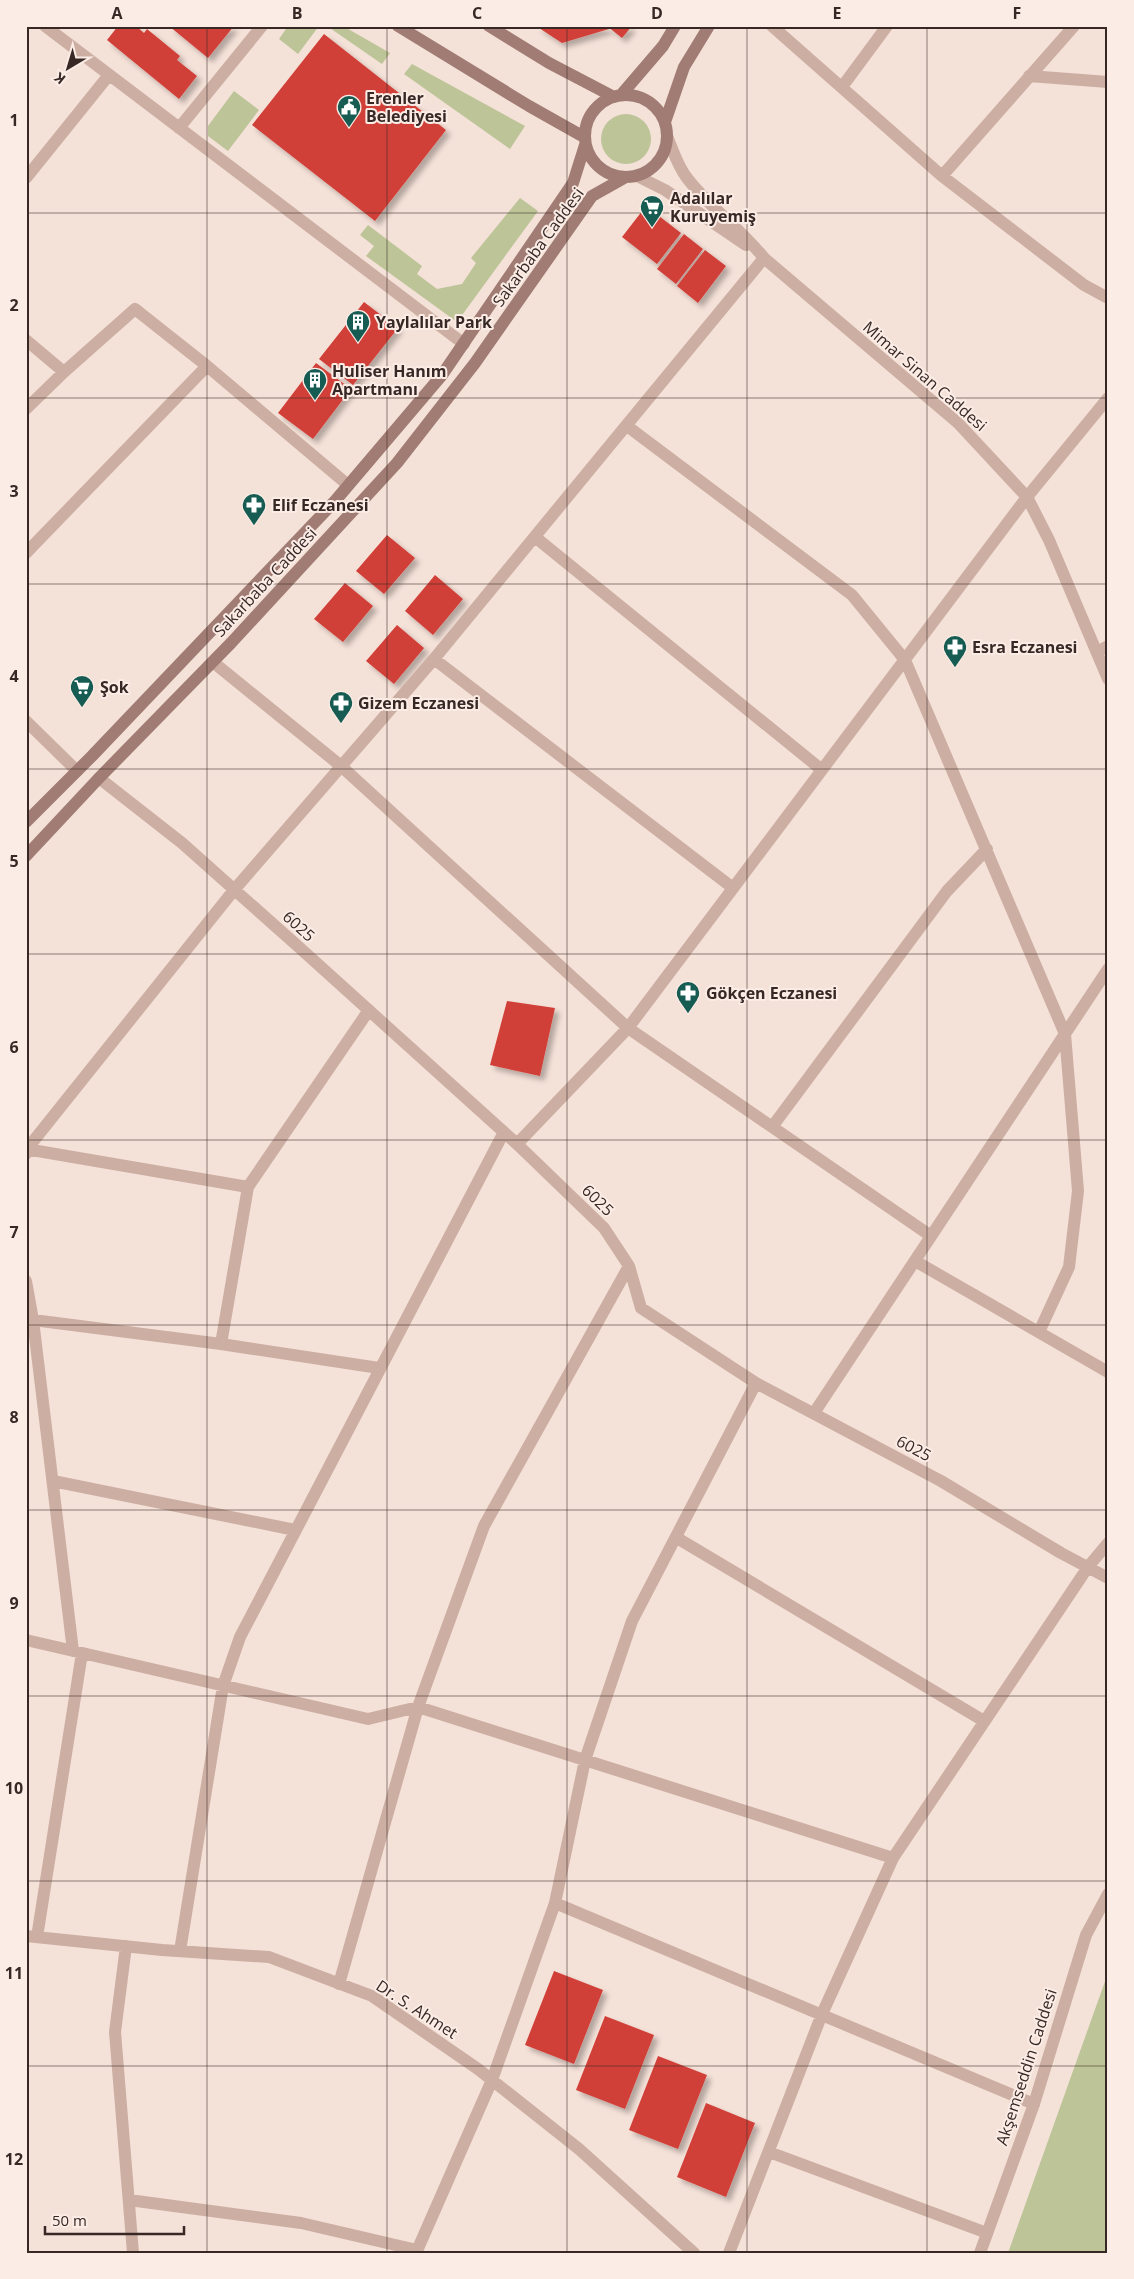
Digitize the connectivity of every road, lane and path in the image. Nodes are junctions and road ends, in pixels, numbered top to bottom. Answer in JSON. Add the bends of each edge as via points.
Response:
{"nodes":[{"id":1,"x":45,"y":26,"type":"edge"},
{"id":2,"x":262,"y":26,"type":"edge"},
{"id":3,"x":398,"y":26,"type":"edge"},
{"id":4,"x":489,"y":26,"type":"edge"},
{"id":5,"x":675,"y":26,"type":"edge"},
{"id":6,"x":709,"y":26,"type":"edge"},
{"id":7,"x":772,"y":26,"type":"edge"},
{"id":8,"x":887,"y":26,"type":"edge"},
{"id":9,"x":1074,"y":26,"type":"edge"},
{"id":10,"x":109,"y":75,"type":"junction"},
{"id":11,"x":1029,"y":76,"type":"junction"},
{"id":12,"x":1108,"y":82,"type":"edge"},
{"id":13,"x":842,"y":87,"type":"junction"},
{"id":14,"x":618,"y":96,"type":"junction"},
{"id":15,"x":665,"y":122,"type":"junction"},
{"id":16,"x":179,"y":128,"type":"junction"},
{"id":17,"x":668,"y":136,"type":"junction"},
{"id":18,"x":585,"y":141,"type":"junction"},
{"id":19,"x":637,"y":176,"type":"junction"},
{"id":20,"x":942,"y":176,"type":"junction"},
{"id":21,"x":26,"y":178,"type":"edge"},
{"id":22,"x":624,"y":178,"type":"junction"},
{"id":23,"x":764,"y":258,"type":"junction"},
{"id":24,"x":1108,"y":298,"type":"edge"},
{"id":25,"x":26,"y":340,"type":"edge"},
{"id":26,"x":464,"y":344,"type":"junction"},
{"id":27,"x":207,"y":366,"type":"junction"},
{"id":28,"x":64,"y":372,"type":"junction"},
{"id":29,"x":1108,"y":398,"type":"edge"},
{"id":30,"x":26,"y":409,"type":"edge"},
{"id":31,"x":627,"y":426,"type":"junction"},
{"id":32,"x":348,"y":485,"type":"junction"},
{"id":33,"x":1027,"y":497,"type":"junction"},
{"id":34,"x":535,"y":538,"type":"junction"},
{"id":35,"x":26,"y":554,"type":"edge"},
{"id":36,"x":1102,"y":649,"type":"edge"},
{"id":37,"x":434,"y":659,"type":"junction"},
{"id":38,"x":905,"y":660,"type":"junction"},
{"id":39,"x":212,"y":662,"type":"junction"},
{"id":40,"x":1108,"y":679,"type":"edge"},
{"id":41,"x":26,"y":721,"type":"edge"},
{"id":42,"x":341,"y":766,"type":"junction"},
{"id":43,"x":822,"y":770,"type":"junction"},
{"id":44,"x":77,"y":771,"type":"junction"},
{"id":45,"x":99,"y":778,"type":"junction"},
{"id":46,"x":26,"y":822,"type":"edge"},
{"id":47,"x":987,"y":849,"type":"junction"},
{"id":48,"x":26,"y":856,"type":"edge"},
{"id":49,"x":733,"y":888,"type":"junction"},
{"id":50,"x":234,"y":890,"type":"junction"},
{"id":51,"x":1108,"y":969,"type":"edge"},
{"id":52,"x":369,"y":1010,"type":"junction"},
{"id":53,"x":628,"y":1028,"type":"junction"},
{"id":54,"x":1065,"y":1034,"type":"junction"},
{"id":55,"x":772,"y":1127,"type":"junction"},
{"id":56,"x":504,"y":1132,"type":"junction"},
{"id":57,"x":517,"y":1144,"type":"junction"},
{"id":58,"x":26,"y":1149,"type":"edge"},
{"id":59,"x":26,"y":1154,"type":"edge"},
{"id":60,"x":248,"y":1187,"type":"junction"},
{"id":61,"x":931,"y":1236,"type":"junction"},
{"id":62,"x":915,"y":1261,"type":"junction"},
{"id":63,"x":629,"y":1266,"type":"junction"},
{"id":64,"x":26,"y":1281,"type":"edge"},
{"id":65,"x":33,"y":1320,"type":"junction"},
{"id":66,"x":1039,"y":1332,"type":"junction"},
{"id":67,"x":221,"y":1344,"type":"junction"},
{"id":68,"x":380,"y":1368,"type":"junction"},
{"id":69,"x":1108,"y":1372,"type":"edge"},
{"id":70,"x":756,"y":1383,"type":"junction"},
{"id":71,"x":814,"y":1413,"type":"junction"},
{"id":72,"x":53,"y":1482,"type":"junction"},
{"id":73,"x":296,"y":1530,"type":"junction"},
{"id":74,"x":677,"y":1538,"type":"junction"},
{"id":75,"x":1108,"y":1543,"type":"edge"},
{"id":76,"x":1088,"y":1567,"type":"junction"},
{"id":77,"x":1108,"y":1578,"type":"edge"},
{"id":78,"x":26,"y":1640,"type":"edge"},
{"id":79,"x":77,"y":1652,"type":"junction"},
{"id":80,"x":223,"y":1686,"type":"junction"},
{"id":81,"x":418,"y":1707,"type":"junction"},
{"id":82,"x":984,"y":1721,"type":"junction"},
{"id":83,"x":585,"y":1760,"type":"junction"},
{"id":84,"x":894,"y":1858,"type":"junction"},
{"id":85,"x":1108,"y":1894,"type":"edge"},
{"id":86,"x":555,"y":1903,"type":"junction"},
{"id":87,"x":31,"y":1936,"type":"edge"},
{"id":88,"x":126,"y":1946,"type":"junction"},
{"id":89,"x":180,"y":1951,"type":"junction"},
{"id":90,"x":339,"y":1984,"type":"junction"},
{"id":91,"x":822,"y":2014,"type":"junction"},
{"id":92,"x":492,"y":2080,"type":"junction"},
{"id":93,"x":1034,"y":2104,"type":"junction"},
{"id":94,"x":769,"y":2152,"type":"junction"},
{"id":95,"x":129,"y":2200,"type":"junction"},
{"id":96,"x":987,"y":2234,"type":"junction"},
{"id":97,"x":417,"y":2252,"type":"edge"},
{"id":98,"x":133,"y":2253,"type":"edge"},
{"id":99,"x":694,"y":2253,"type":"edge"},
{"id":100,"x":729,"y":2253,"type":"edge"},
{"id":101,"x":980,"y":2253,"type":"edge"}],
"edges":[{"from":1,"to":10,"type":"street"},
{"from":2,"to":16,"type":"street"},
{"from":3,"to":18,"type":"main road"},
{"from":4,"to":14,"type":"main road","via":[[549,63]]},
{"from":5,"to":14,"type":"main road","via":[[663,46]]},
{"from":6,"to":15,"type":"main road","via":[[684,67]]},
{"from":7,"to":13,"type":"street"},
{"from":8,"to":13,"type":"street"},
{"from":9,"to":11,"type":"street"},
{"from":10,"to":16,"type":"street"},
{"from":10,"to":21,"type":"street"},
{"from":11,"to":12,"type":"street"},
{"from":11,"to":20,"type":"street"},
{"from":13,"to":20,"type":"street"},
{"from":14,"to":15,"type":"main road","via":[[635,96],[648,101]]},
{"from":14,"to":18,"type":"main road","via":[[602,102],[592,112],[586,124]]},
{"from":15,"to":17,"type":"main road"},
{"from":16,"to":26,"type":"street"},
{"from":17,"to":19,"type":"main road","via":[[659,161],[649,171]]},
{"from":17,"to":23,"type":"street","name":"Mimar Sinan Caddesi","via":[[675,159],[686,176]]},
{"from":18,"to":22,"type":"main road","via":[[590,158],[599,168]]},
{"from":18,"to":26,"type":"main road","name":"Sakarbaba Caddesi","via":[[572,183]]},
{"from":19,"to":22,"type":"main road"},
{"from":19,"to":23,"type":"street","via":[[665,190]]},
{"from":20,"to":24,"type":"street","via":[[1084,285]]},
{"from":22,"to":39,"type":"main road","name":"Sakarbaba Caddesi","via":[[592,196],[480,355],[397,463]]},
{"from":23,"to":31,"type":"street"},
{"from":23,"to":33,"type":"street","name":"Mimar Sinan Caddesi","via":[[958,423]]},
{"from":25,"to":28,"type":"street"},
{"from":26,"to":32,"type":"main road","name":"Sakarbaba Caddesi","via":[[442,375]]},
{"from":27,"to":28,"type":"street","via":[[135,309]]},
{"from":27,"to":32,"type":"street"},
{"from":27,"to":35,"type":"street"},
{"from":28,"to":30,"type":"street"},
{"from":29,"to":33,"type":"street"},
{"from":31,"to":34,"type":"street"},
{"from":31,"to":38,"type":"street","via":[[852,596]]},
{"from":32,"to":44,"type":"main road","name":"Sakarbaba Caddesi"},
{"from":33,"to":36,"type":"street","name":"Mimar Sinan Caddesi"},
{"from":33,"to":38,"type":"street"},
{"from":34,"to":37,"type":"street"},
{"from":34,"to":43,"type":"street"},
{"from":36,"to":40,"type":"street","name":"Mimar Sinan Caddesi"},
{"from":37,"to":42,"type":"street"},
{"from":37,"to":49,"type":"street"},
{"from":38,"to":43,"type":"street"},
{"from":38,"to":47,"type":"street"},
{"from":39,"to":42,"type":"street"},
{"from":39,"to":45,"type":"main road","name":"Sakarbaba Caddesi"},
{"from":41,"to":44,"type":"street"},
{"from":42,"to":50,"type":"street"},
{"from":42,"to":53,"type":"street"},
{"from":43,"to":49,"type":"street"},
{"from":44,"to":46,"type":"main road","name":"Sakarbaba Caddesi"},
{"from":45,"to":48,"type":"main road","name":"Sakarbaba Caddesi"},
{"from":45,"to":50,"type":"street","name":"6025"},
{"from":47,"to":54,"type":"street"},
{"from":47,"to":55,"type":"street","via":[[947,891]]},
{"from":49,"to":53,"type":"street"},
{"from":50,"to":52,"type":"street","name":"6025"},
{"from":50,"to":58,"type":"street"},
{"from":51,"to":54,"type":"street"},
{"from":52,"to":56,"type":"street","name":"6025"},
{"from":52,"to":60,"type":"street"},
{"from":53,"to":55,"type":"street"},
{"from":53,"to":57,"type":"street"},
{"from":54,"to":61,"type":"street"},
{"from":54,"to":66,"type":"street","via":[[1078,1191],[1069,1267]]},
{"from":55,"to":61,"type":"street"},
{"from":56,"to":57,"type":"street","name":"6025"},
{"from":56,"to":68,"type":"street"},
{"from":57,"to":63,"type":"street","name":"6025","via":[[604,1228]]},
{"from":58,"to":59,"type":"street"},
{"from":58,"to":60,"type":"street"},
{"from":60,"to":67,"type":"street"},
{"from":61,"to":62,"type":"street"},
{"from":62,"to":66,"type":"street"},
{"from":62,"to":71,"type":"street"},
{"from":63,"to":70,"type":"street","name":"6025","via":[[641,1308]]},
{"from":63,"to":81,"type":"street","via":[[484,1526]]},
{"from":64,"to":65,"type":"street"},
{"from":65,"to":67,"type":"street"},
{"from":65,"to":72,"type":"street"},
{"from":66,"to":69,"type":"street"},
{"from":67,"to":68,"type":"street"},
{"from":68,"to":73,"type":"street"},
{"from":70,"to":71,"type":"street","name":"6025"},
{"from":70,"to":74,"type":"street"},
{"from":71,"to":76,"type":"street","name":"6025","via":[[941,1481]]},
{"from":72,"to":73,"type":"street"},
{"from":72,"to":79,"type":"street"},
{"from":73,"to":80,"type":"street","via":[[240,1636]]},
{"from":74,"to":82,"type":"street"},
{"from":74,"to":83,"type":"street","via":[[632,1621]]},
{"from":75,"to":76,"type":"street"},
{"from":76,"to":77,"type":"street","name":"6025"},
{"from":76,"to":82,"type":"street"},
{"from":78,"to":79,"type":"street"},
{"from":79,"to":80,"type":"street"},
{"from":79,"to":87,"type":"street"},
{"from":80,"to":81,"type":"street","via":[[368,1719]]},
{"from":80,"to":89,"type":"street"},
{"from":81,"to":83,"type":"street"},
{"from":81,"to":90,"type":"street"},
{"from":82,"to":84,"type":"street"},
{"from":83,"to":84,"type":"street"},
{"from":83,"to":86,"type":"street"},
{"from":84,"to":91,"type":"street"},
{"from":85,"to":93,"type":"street","name":"Akşemseddin Caddesi","via":[[1086,1935]]},
{"from":86,"to":91,"type":"street"},
{"from":86,"to":92,"type":"street"},
{"from":87,"to":88,"type":"street","name":"Dr. S. Ahmet"},
{"from":88,"to":89,"type":"street","name":"Dr. S. Ahmet"},
{"from":88,"to":95,"type":"street","via":[[115,2032]]},
{"from":89,"to":90,"type":"street","name":"Dr. S. Ahmet","via":[[268,1957]]},
{"from":90,"to":92,"type":"street","name":"Dr. S. Ahmet","via":[[372,1996]]},
{"from":91,"to":93,"type":"street"},
{"from":91,"to":94,"type":"street"},
{"from":92,"to":97,"type":"street"},
{"from":92,"to":99,"type":"street","name":"Dr. S. Ahmet","via":[[579,2149]]},
{"from":93,"to":96,"type":"street","name":"Akşemseddin Caddesi"},
{"from":94,"to":96,"type":"street"},
{"from":94,"to":100,"type":"street"},
{"from":95,"to":97,"type":"street","via":[[302,2223]]},
{"from":95,"to":98,"type":"street"},
{"from":96,"to":101,"type":"street","name":"Akşemseddin Caddesi"}]}
